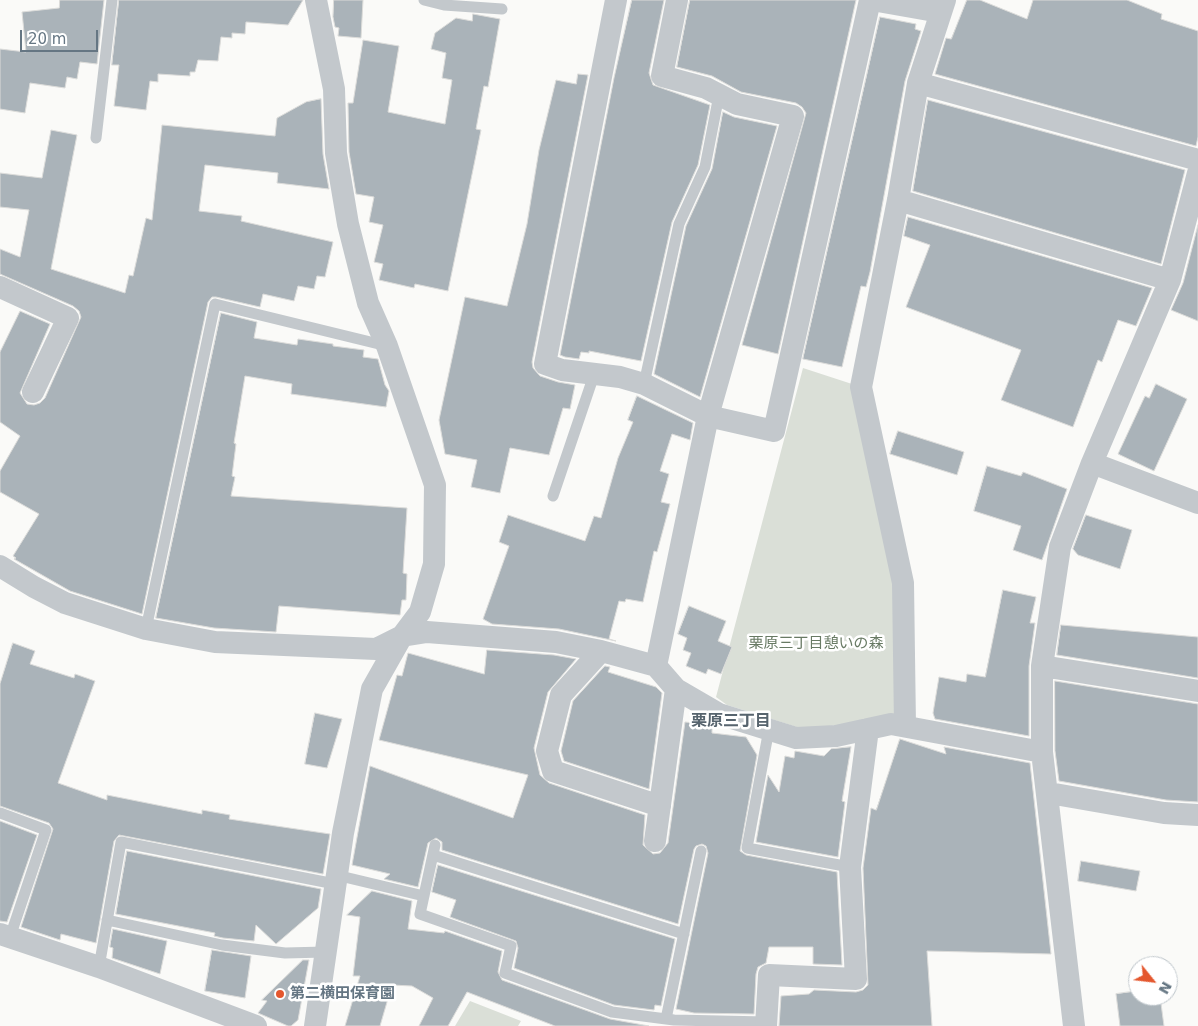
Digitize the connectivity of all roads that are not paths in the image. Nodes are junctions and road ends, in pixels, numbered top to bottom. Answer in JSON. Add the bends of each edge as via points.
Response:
{"nodes":[{"id":1,"x":112,"y":0,"type":"edge"},
{"id":2,"x":316,"y":0,"type":"edge"},
{"id":3,"x":424,"y":0,"type":"edge"},
{"id":4,"x":616,"y":0,"type":"edge"},
{"id":5,"x":678,"y":0,"type":"edge"},
{"id":6,"x":871,"y":0,"type":"edge"},
{"id":7,"x":942,"y":6,"type":"edge"},
{"id":8,"x":502,"y":9,"type":"dead end"},
{"id":9,"x":918,"y":83,"type":"junction"},
{"id":10,"x":719,"y":95,"type":"junction"},
{"id":11,"x":96,"y":138,"type":"dead end"},
{"id":12,"x":1198,"y":160,"type":"edge"},
{"id":13,"x":1198,"y":173,"type":"edge"},
{"id":14,"x":898,"y":200,"type":"junction"},
{"id":15,"x":1170,"y":280,"type":"junction"},
{"id":16,"x":0,"y":287,"type":"edge"},
{"id":17,"x":387,"y":346,"type":"junction"},
{"id":18,"x":595,"y":372,"type":"junction"},
{"id":19,"x":644,"y":384,"type":"junction"},
{"id":20,"x":33,"y":392,"type":"dead end"},
{"id":21,"x":708,"y":416,"type":"junction"},
{"id":22,"x":1092,"y":463,"type":"junction"},
{"id":23,"x":553,"y":496,"type":"dead end"},
{"id":24,"x":1198,"y":503,"type":"edge"},
{"id":25,"x":0,"y":566,"type":"edge"},
{"id":26,"x":146,"y":629,"type":"junction"},
{"id":27,"x":402,"y":636,"type":"junction"},
{"id":28,"x":601,"y":650,"type":"junction"},
{"id":29,"x":656,"y":666,"type":"junction"},
{"id":30,"x":1042,"y":666,"type":"junction"},
{"id":31,"x":676,"y":689,"type":"junction"},
{"id":32,"x":1198,"y":691,"type":"edge"},
{"id":33,"x":905,"y":726,"type":"junction"},
{"id":34,"x":769,"y":729,"type":"junction"},
{"id":35,"x":868,"y":729,"type":"junction"},
{"id":36,"x":1042,"y":752,"type":"junction"},
{"id":37,"x":1048,"y":793,"type":"junction"},
{"id":38,"x":660,"y":806,"type":"junction"},
{"id":39,"x":0,"y":813,"type":"edge"},
{"id":40,"x":1198,"y":815,"type":"edge"},
{"id":41,"x":655,"y":841,"type":"dead end"},
{"id":42,"x":701,"y":851,"type":"dead end"},
{"id":43,"x":850,"y":868,"type":"junction"},
{"id":44,"x":336,"y":879,"type":"junction"},
{"id":45,"x":424,"y":896,"type":"junction"},
{"id":46,"x":107,"y":920,"type":"junction"},
{"id":47,"x":684,"y":934,"type":"junction"},
{"id":48,"x":5,"y":936,"type":"edge"},
{"id":49,"x":325,"y":952,"type":"junction"},
{"id":50,"x":99,"y":967,"type":"junction"},
{"id":51,"x":666,"y":1019,"type":"junction"},
{"id":52,"x":766,"y":1024,"type":"edge"},
{"id":53,"x":256,"y":1026,"type":"edge"},
{"id":54,"x":315,"y":1026,"type":"edge"},
{"id":55,"x":1074,"y":1026,"type":"edge"}],
"edges":[{"from":1,"to":11,"type":"lane"},
{"from":2,"to":17,"type":"street","via":[[334,88],[336,153],[348,224],[368,303]]},
{"from":3,"to":8,"type":"lane","via":[[444,5]]},
{"from":4,"to":18,"type":"street","via":[[545,364],[562,370]]},
{"from":5,"to":10,"type":"street","via":[[662,76],[706,88]]},
{"from":6,"to":7,"type":"street"},
{"from":6,"to":21,"type":"street","via":[[774,431]]},
{"from":7,"to":9,"type":"street"},
{"from":9,"to":12,"type":"street"},
{"from":9,"to":14,"type":"street"},
{"from":10,"to":19,"type":"lane","via":[[705,167],[679,224]]},
{"from":10,"to":21,"type":"street","via":[[737,104],[793,116]]},
{"from":13,"to":15,"type":"street"},
{"from":14,"to":15,"type":"street"},
{"from":14,"to":33,"type":"street","via":[[861,387],[903,584]]},
{"from":15,"to":22,"type":"street"},
{"from":16,"to":20,"type":"street","via":[[68,318]]},
{"from":17,"to":26,"type":"lane","via":[[215,304]]},
{"from":17,"to":27,"type":"street","via":[[435,485],[434,564],[420,612]]},
{"from":18,"to":19,"type":"street"},
{"from":18,"to":23,"type":"lane"},
{"from":19,"to":21,"type":"street"},
{"from":21,"to":29,"type":"street"},
{"from":22,"to":24,"type":"street"},
{"from":22,"to":30,"type":"street","via":[[1060,547]]},
{"from":25,"to":26,"type":"street","via":[[65,603]]},
{"from":26,"to":27,"type":"street","via":[[215,642],[376,649]]},
{"from":27,"to":28,"type":"street","via":[[427,632],[556,642]]},
{"from":27,"to":44,"type":"street","via":[[372,689]]},
{"from":28,"to":29,"type":"street"},
{"from":28,"to":38,"type":"street","via":[[561,695],[547,752],[553,771]]},
{"from":29,"to":31,"type":"street"},
{"from":30,"to":32,"type":"street"},
{"from":30,"to":36,"type":"street"},
{"from":31,"to":34,"type":"street","via":[[719,714]]},
{"from":31,"to":38,"type":"street"},
{"from":33,"to":35,"type":"street","via":[[891,724]]},
{"from":33,"to":36,"type":"street"},
{"from":34,"to":35,"type":"street","via":[[796,738],[836,736]]},
{"from":34,"to":43,"type":"lane","via":[[747,848]]},
{"from":35,"to":43,"type":"street"},
{"from":36,"to":37,"type":"street"},
{"from":37,"to":40,"type":"street","via":[[1164,813]]},
{"from":37,"to":55,"type":"street"},
{"from":38,"to":41,"type":"street"},
{"from":39,"to":48,"type":"lane","via":[[46,830]]},
{"from":42,"to":47,"type":"lane"},
{"from":43,"to":52,"type":"street","via":[[856,979],[769,975]]},
{"from":44,"to":45,"type":"lane"},
{"from":44,"to":46,"type":"lane","via":[[121,842]]},
{"from":44,"to":49,"type":"street"},
{"from":45,"to":47,"type":"lane","via":[[434,850]]},
{"from":45,"to":51,"type":"lane","via":[[420,914],[511,946],[505,973],[612,1012]]},
{"from":46,"to":49,"type":"lane","via":[[222,946],[285,954]]},
{"from":46,"to":50,"type":"lane"},
{"from":47,"to":51,"type":"lane"},
{"from":48,"to":50,"type":"street"},
{"from":49,"to":54,"type":"street"},
{"from":50,"to":53,"type":"street"},
{"from":51,"to":52,"type":"lane"}]}
